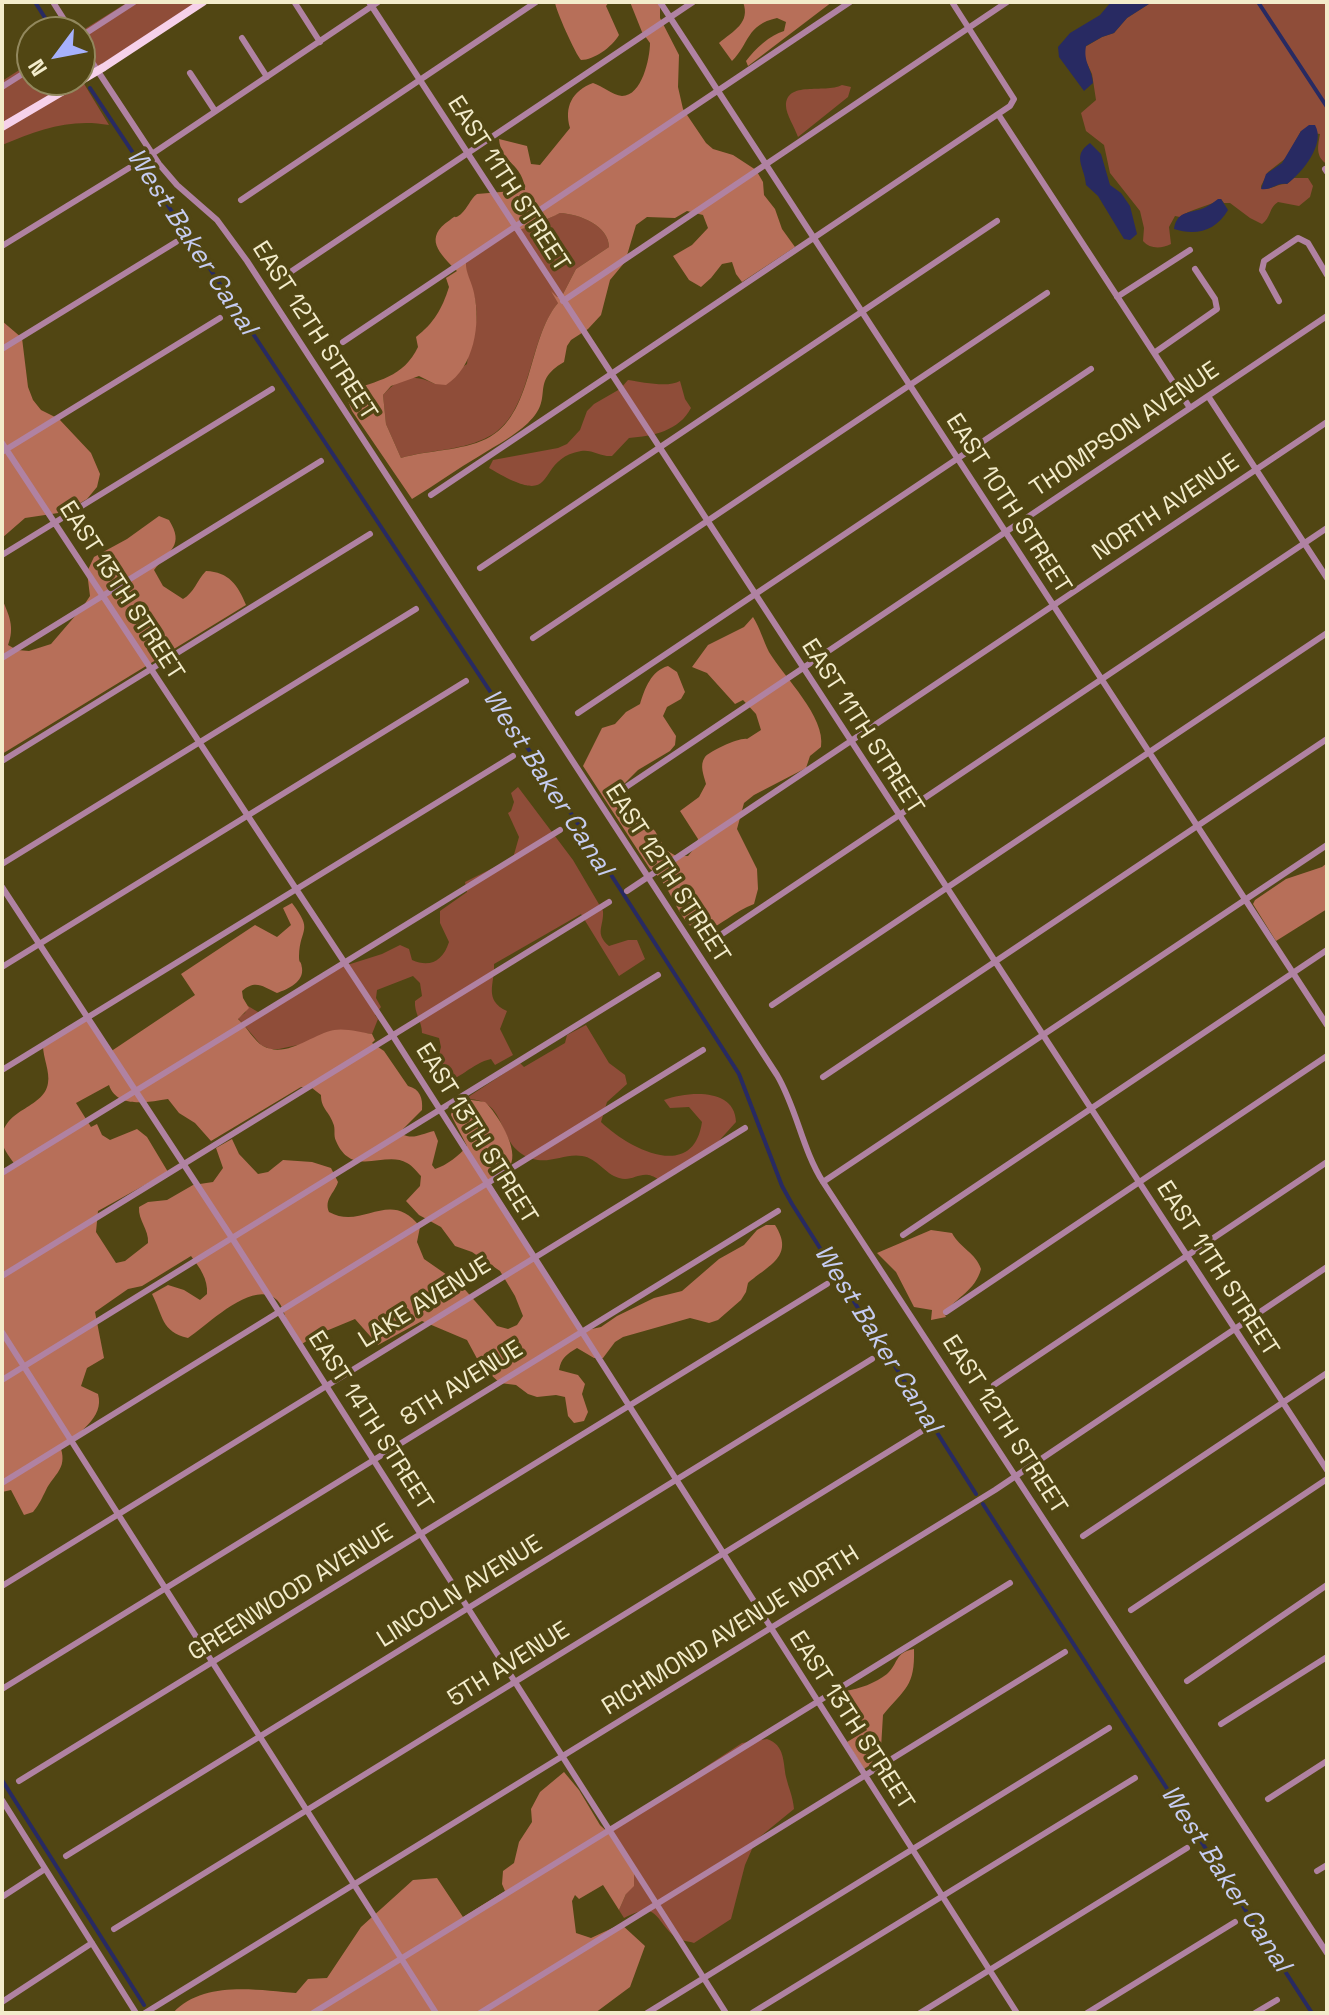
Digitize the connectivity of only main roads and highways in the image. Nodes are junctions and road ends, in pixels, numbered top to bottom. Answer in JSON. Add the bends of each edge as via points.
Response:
{"nodes":[{"id":1,"x":203,"y":2,"type":"edge"},
{"id":2,"x":2,"y":127,"type":"edge"}],
"edges":[{"from":1,"to":2,"type":"main road"}]}
